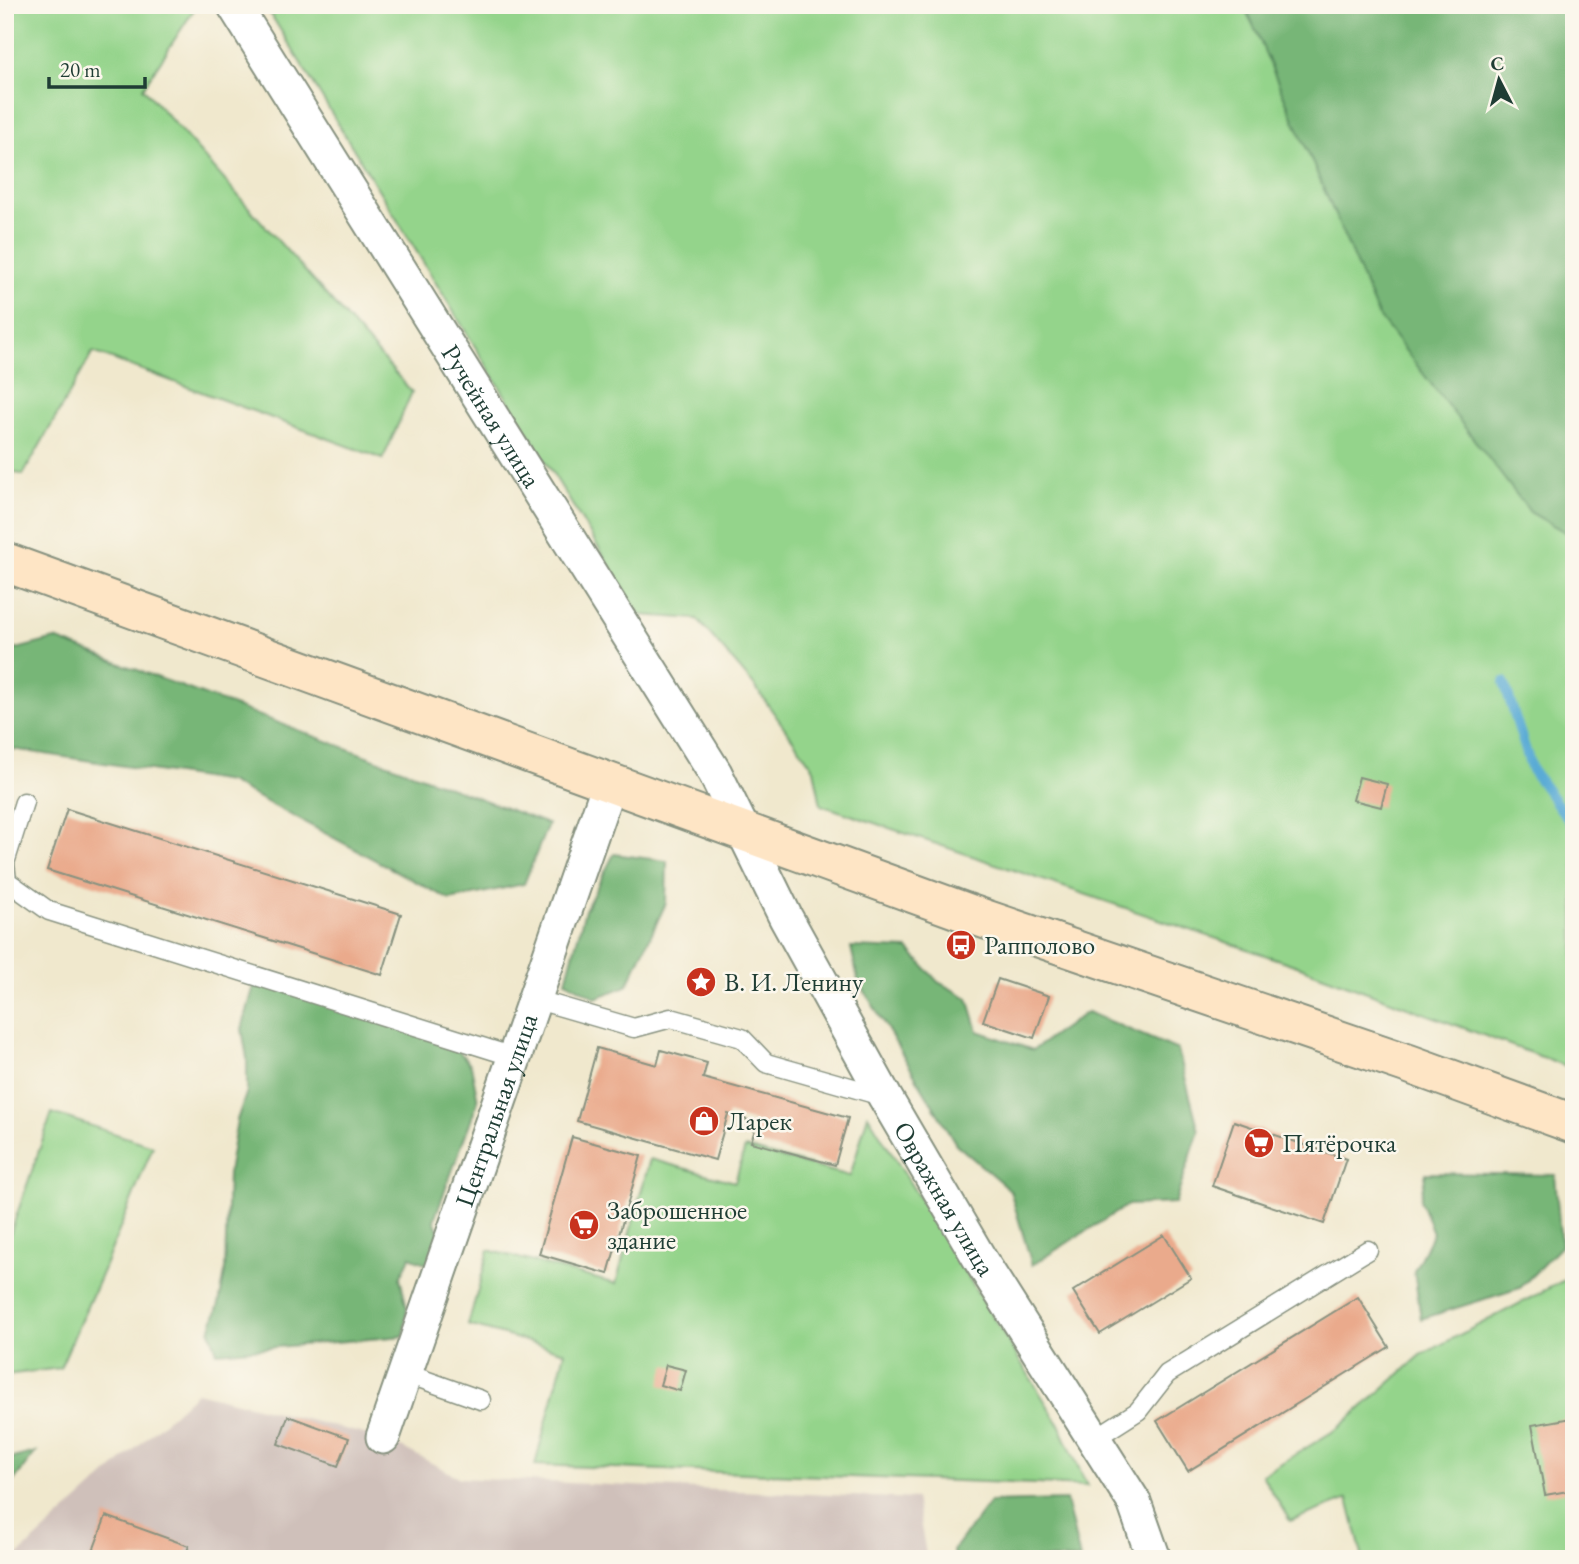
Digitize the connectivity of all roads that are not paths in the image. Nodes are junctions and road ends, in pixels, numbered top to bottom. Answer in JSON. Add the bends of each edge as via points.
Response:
{"nodes":[{"id":1,"x":234,"y":5,"type":"edge"},
{"id":2,"x":5,"y":562,"type":"edge"},
{"id":3,"x":610,"y":781,"type":"junction"},
{"id":4,"x":24,"y":802,"type":"dead end"},
{"id":5,"x":744,"y":831,"type":"junction"},
{"id":6,"x":534,"y":999,"type":"junction"},
{"id":7,"x":514,"y":1057,"type":"junction"},
{"id":8,"x":885,"y":1097,"type":"junction"},
{"id":9,"x":1574,"y":1124,"type":"edge"},
{"id":10,"x":1367,"y":1250,"type":"dead end"},
{"id":11,"x":405,"y":1373,"type":"junction"},
{"id":12,"x":481,"y":1400,"type":"dead end"},
{"id":13,"x":383,"y":1437,"type":"dead end"},
{"id":14,"x":1094,"y":1439,"type":"junction"},
{"id":15,"x":1154,"y":1559,"type":"edge"}],
"edges":[{"from":1,"to":5,"type":"street","name":"Ручейная улица","via":[[715,773]]},
{"from":2,"to":3,"type":"main road"},
{"from":3,"to":5,"type":"main road"},
{"from":3,"to":6,"type":"street","name":"Центральная улица"},
{"from":4,"to":7,"type":"lane","via":[[5,863],[7,881],[49,911]]},
{"from":5,"to":8,"type":"street","name":"Овражная улица","via":[[786,918]]},
{"from":5,"to":9,"type":"main road"},
{"from":6,"to":7,"type":"street","name":"Центральная улица"},
{"from":6,"to":8,"type":"lane","via":[[634,1028],[671,1018],[742,1038],[766,1063]]},
{"from":7,"to":11,"type":"street","name":"Центральная улица"},
{"from":8,"to":14,"type":"street","name":"Овражная улица","via":[[981,1261]]},
{"from":10,"to":14,"type":"lane","via":[[1167,1374],[1138,1412]]},
{"from":11,"to":12,"type":"lane"},
{"from":11,"to":13,"type":"street","name":"Центральная улица"},
{"from":14,"to":15,"type":"street","name":"Овражная улица","via":[[1134,1503]]}]}
